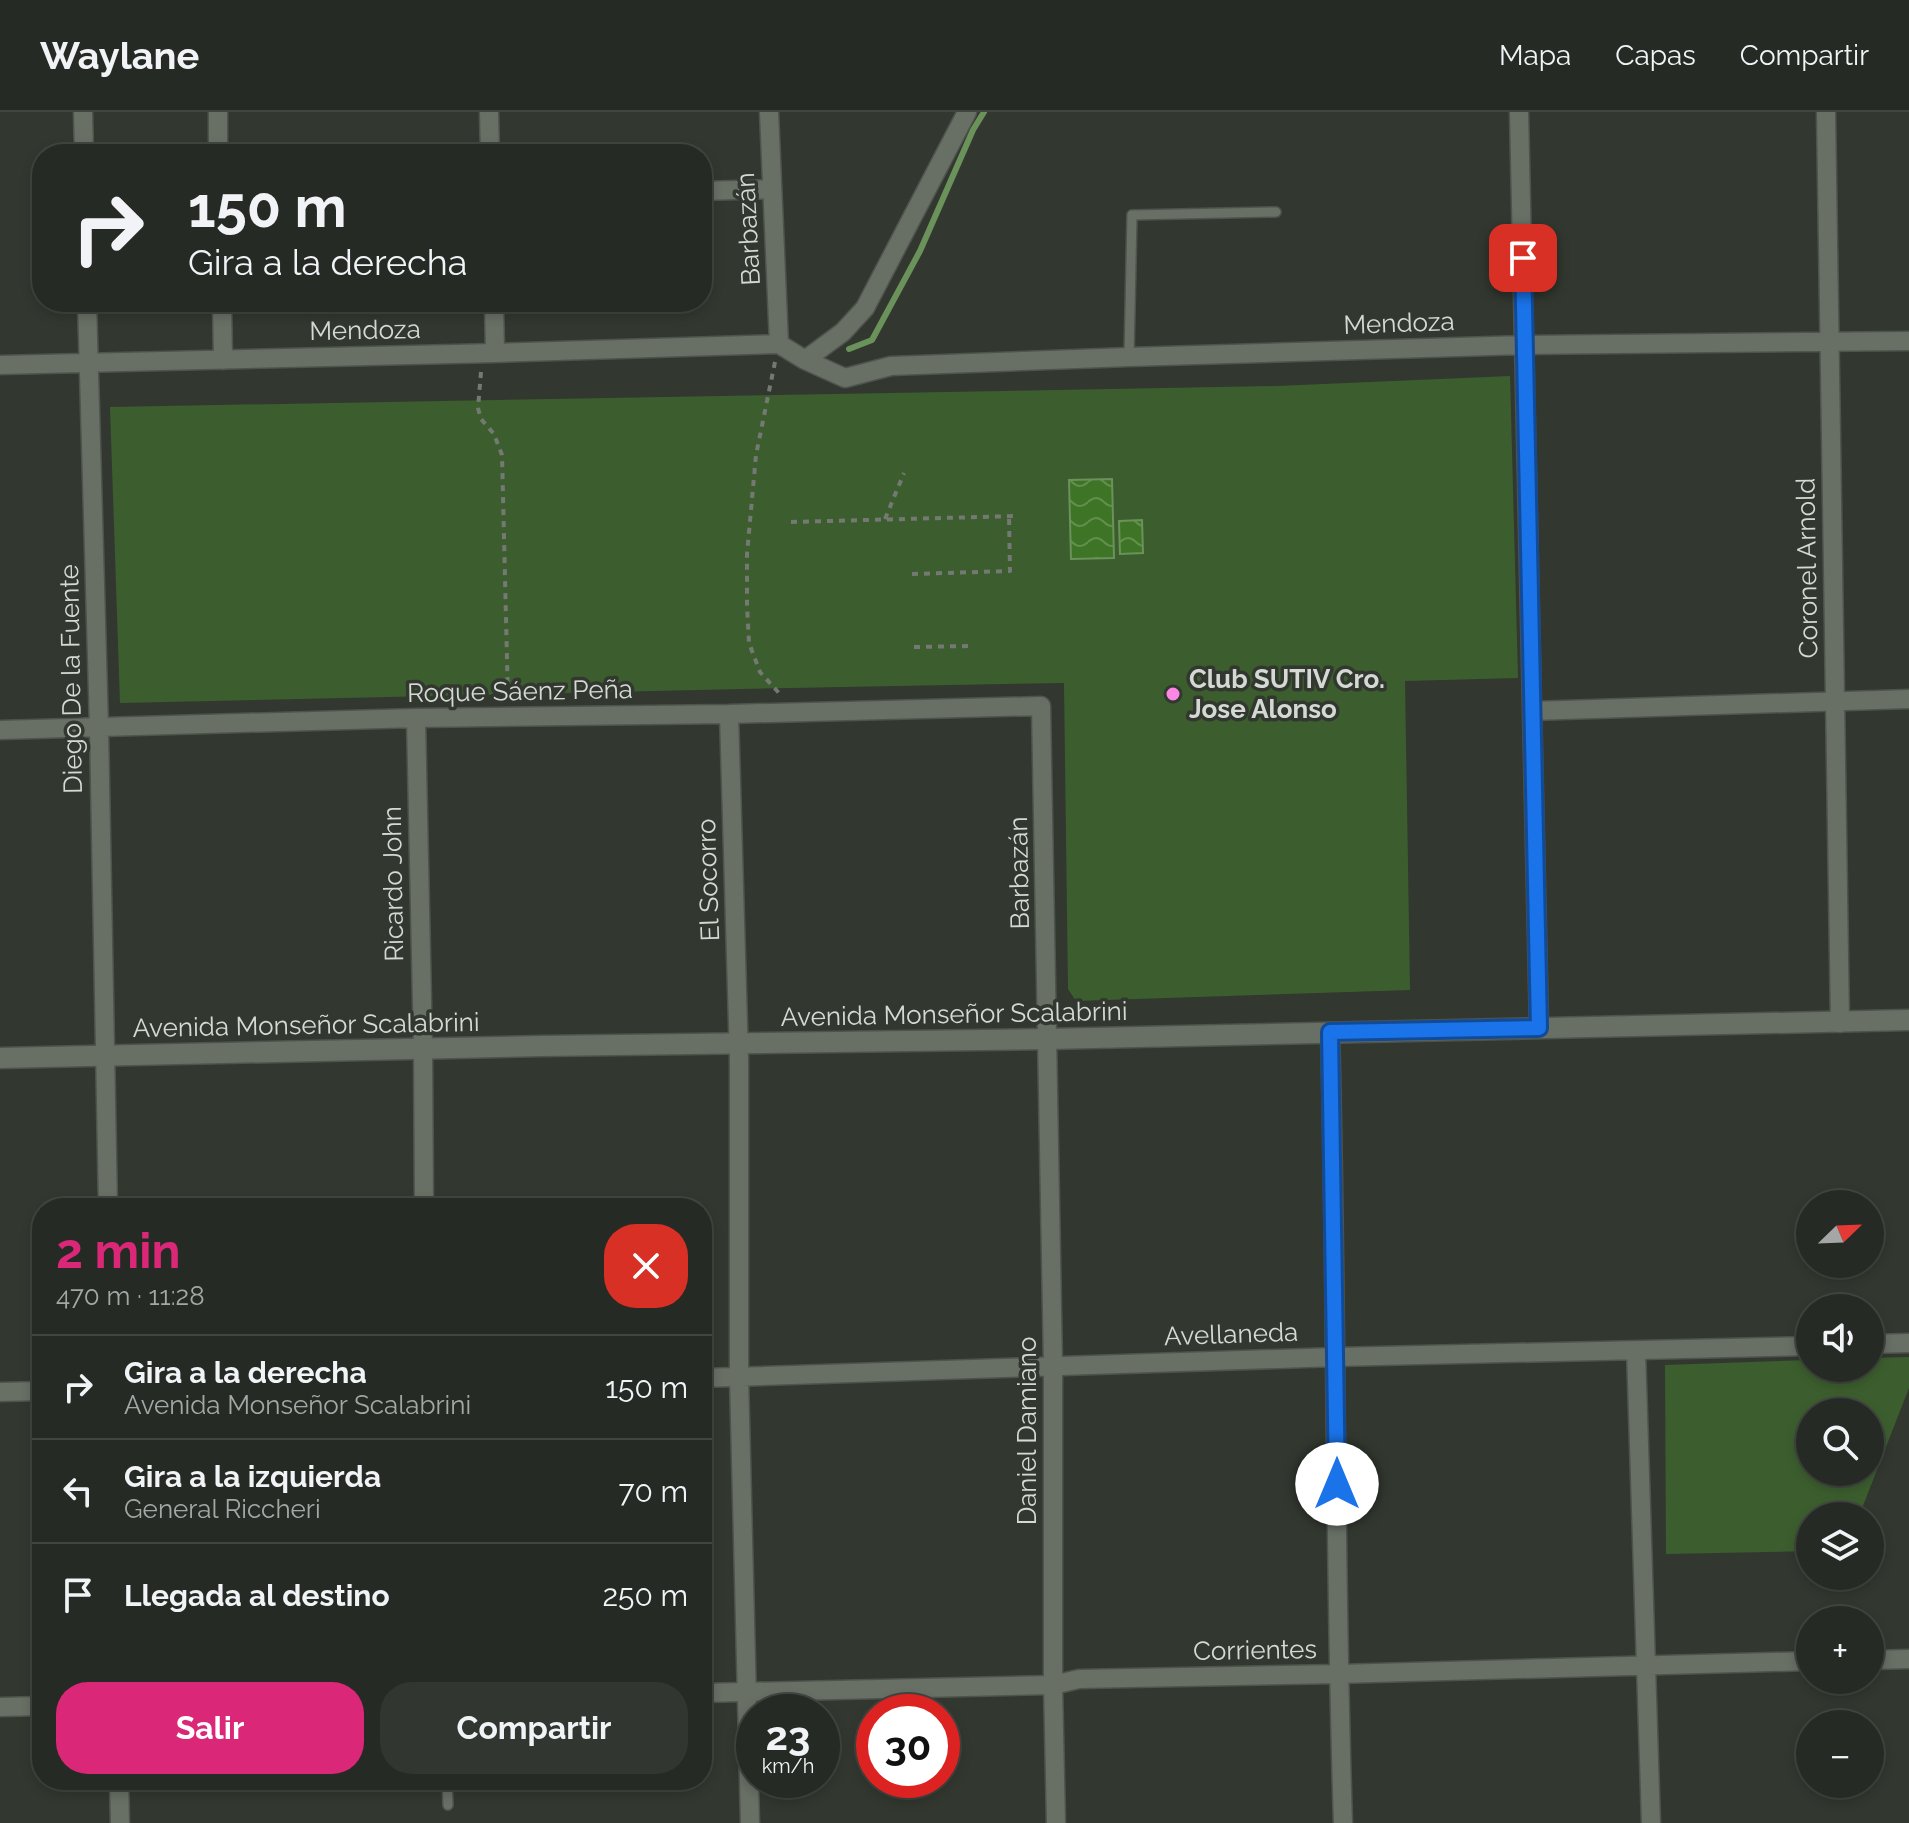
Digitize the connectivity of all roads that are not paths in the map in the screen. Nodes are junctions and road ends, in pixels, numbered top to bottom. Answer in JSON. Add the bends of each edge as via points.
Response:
{"nodes":[{"id":1,"x":83,"y":112,"type":"edge"},
{"id":2,"x":218,"y":112,"type":"edge"},
{"id":3,"x":489,"y":112,"type":"edge"},
{"id":4,"x":769,"y":112,"type":"edge"},
{"id":5,"x":967,"y":112,"type":"edge"},
{"id":6,"x":1519,"y":112,"type":"edge"},
{"id":7,"x":1826,"y":112,"type":"edge"},
{"id":8,"x":84,"y":144,"type":"edge"},
{"id":9,"x":218,"y":144,"type":"edge"},
{"id":10,"x":490,"y":144,"type":"edge"},
{"id":11,"x":771,"y":189,"type":"junction"},
{"id":12,"x":712,"y":191,"type":"edge"},
{"id":13,"x":1276,"y":212,"type":"dead end"},
{"id":14,"x":87,"y":312,"type":"edge"},
{"id":15,"x":222,"y":312,"type":"edge"},
{"id":16,"x":493,"y":312,"type":"edge"},
{"id":17,"x":1829,"y":341,"type":"junction"},
{"id":18,"x":1909,"y":341,"type":"edge"},
{"id":19,"x":779,"y":344,"type":"junction"},
{"id":20,"x":1524,"y":345,"type":"junction"},
{"id":21,"x":489,"y":353,"type":"junction"},
{"id":22,"x":1129,"y":357,"type":"junction"},
{"id":23,"x":223,"y":360,"type":"junction"},
{"id":24,"x":805,"y":360,"type":"junction"},
{"id":25,"x":89,"y":364,"type":"junction"},
{"id":26,"x":0,"y":365,"type":"edge"},
{"id":27,"x":1909,"y":699,"type":"edge"},
{"id":28,"x":1835,"y":702,"type":"junction"},
{"id":29,"x":1041,"y":706,"type":"joint"},
{"id":30,"x":1532,"y":711,"type":"junction"},
{"id":31,"x":729,"y":714,"type":"junction"},
{"id":32,"x":416,"y":718,"type":"junction"},
{"id":33,"x":99,"y":728,"type":"junction"},
{"id":34,"x":0,"y":730,"type":"edge"},
{"id":35,"x":1909,"y":1020,"type":"edge"},
{"id":36,"x":1840,"y":1023,"type":"junction"},
{"id":37,"x":1539,"y":1028,"type":"junction"},
{"id":38,"x":1330,"y":1032,"type":"junction"},
{"id":39,"x":1048,"y":1039,"type":"junction"},
{"id":40,"x":739,"y":1044,"type":"junction"},
{"id":41,"x":423,"y":1050,"type":"junction"},
{"id":42,"x":105,"y":1055,"type":"junction"},
{"id":43,"x":0,"y":1058,"type":"edge"},
{"id":44,"x":108,"y":1198,"type":"edge"},
{"id":45,"x":424,"y":1198,"type":"edge"},
{"id":46,"x":1909,"y":1343,"type":"edge"},
{"id":47,"x":1884,"y":1344,"type":"edge"},
{"id":48,"x":1796,"y":1346,"type":"edge"},
{"id":49,"x":1636,"y":1351,"type":"junction"},
{"id":50,"x":1336,"y":1357,"type":"junction"},
{"id":51,"x":1053,"y":1366,"type":"junction"},
{"id":52,"x":739,"y":1377,"type":"junction"},
{"id":53,"x":712,"y":1378,"type":"edge"},
{"id":54,"x":32,"y":1391,"type":"edge"},
{"id":55,"x":0,"y":1392,"type":"edge"},
{"id":56,"x":1909,"y":1659,"type":"edge"},
{"id":57,"x":1884,"y":1660,"type":"edge"},
{"id":58,"x":1796,"y":1661,"type":"edge"},
{"id":59,"x":1645,"y":1665,"type":"junction"},
{"id":60,"x":1338,"y":1674,"type":"junction"},
{"id":61,"x":1053,"y":1685,"type":"junction"},
{"id":62,"x":747,"y":1692,"type":"junction"},
{"id":63,"x":712,"y":1693,"type":"edge"},
{"id":64,"x":32,"y":1706,"type":"edge"},
{"id":65,"x":0,"y":1707,"type":"edge"},
{"id":66,"x":119,"y":1790,"type":"edge"},
{"id":67,"x":447,"y":1790,"type":"edge"},
{"id":68,"x":448,"y":1805,"type":"dead end"},
{"id":69,"x":120,"y":1823,"type":"edge"},
{"id":70,"x":750,"y":1823,"type":"edge"},
{"id":71,"x":1056,"y":1823,"type":"edge"},
{"id":72,"x":1343,"y":1823,"type":"edge"},
{"id":73,"x":1651,"y":1823,"type":"edge"}],
"edges":[{"from":1,"to":8,"type":"street"},
{"from":2,"to":9,"type":"street"},
{"from":3,"to":10,"type":"street"},
{"from":4,"to":11,"type":"street","name":"Barbazán"},
{"from":5,"to":24,"type":"street","via":[[865,308]]},
{"from":6,"to":20,"type":"street"},
{"from":7,"to":17,"type":"street","name":"Coronel Arnold"},
{"from":11,"to":12,"type":"street"},
{"from":11,"to":19,"type":"street","name":"Barbazán"},
{"from":13,"to":22,"type":"lane","via":[[1132,215]]},
{"from":14,"to":25,"type":"street","name":"Diego De la Fuente"},
{"from":15,"to":23,"type":"street"},
{"from":16,"to":21,"type":"street"},
{"from":17,"to":18,"type":"street","name":"Mendoza"},
{"from":17,"to":20,"type":"street","name":"Mendoza"},
{"from":17,"to":28,"type":"street","name":"Coronel Arnold"},
{"from":19,"to":21,"type":"street","name":"Mendoza"},
{"from":19,"to":24,"type":"street","name":"Mendoza"},
{"from":20,"to":22,"type":"street","name":"Mendoza"},
{"from":20,"to":30,"type":"street"},
{"from":21,"to":23,"type":"street","name":"Mendoza"},
{"from":22,"to":24,"type":"street","name":"Mendoza","via":[[891,366],[845,378]]},
{"from":23,"to":25,"type":"street","name":"Mendoza"},
{"from":25,"to":26,"type":"street","name":"Mendoza"},
{"from":25,"to":33,"type":"street","name":"Diego De la Fuente"},
{"from":27,"to":28,"type":"street"},
{"from":28,"to":30,"type":"street"},
{"from":28,"to":36,"type":"street","name":"Coronel Arnold"},
{"from":29,"to":31,"type":"street","name":"Roque Sáenz Peña"},
{"from":29,"to":39,"type":"street","name":"Barbazán"},
{"from":30,"to":37,"type":"street"},
{"from":31,"to":32,"type":"street","name":"Roque Sáenz Peña"},
{"from":31,"to":40,"type":"street","name":"El Socorro"},
{"from":32,"to":33,"type":"street","name":"Roque Sáenz Peña"},
{"from":32,"to":41,"type":"street","name":"Ricardo John"},
{"from":33,"to":34,"type":"street","name":"Roque Sáenz Peña"},
{"from":33,"to":42,"type":"street","name":"Diego De la Fuente"},
{"from":35,"to":36,"type":"main road","name":"Avenida Monseñor Scalabrini"},
{"from":36,"to":37,"type":"main road","name":"Avenida Monseñor Scalabrini"},
{"from":37,"to":38,"type":"main road","name":"Avenida Monseñor Scalabrini"},
{"from":38,"to":39,"type":"main road","name":"Avenida Monseñor Scalabrini"},
{"from":38,"to":50,"type":"street"},
{"from":39,"to":40,"type":"main road","name":"Avenida Monseñor Scalabrini"},
{"from":39,"to":51,"type":"street","name":"Daniel Damiano"},
{"from":40,"to":41,"type":"main road","name":"Avenida Monseñor Scalabrini"},
{"from":40,"to":52,"type":"street","name":"El Socorro"},
{"from":41,"to":42,"type":"main road","name":"Avenida Monseñor Scalabrini"},
{"from":41,"to":45,"type":"street","name":"Ricardo John"},
{"from":42,"to":43,"type":"main road","name":"Avenida Monseñor Scalabrini"},
{"from":42,"to":44,"type":"street","name":"Diego De la Fuente"},
{"from":46,"to":47,"type":"street"},
{"from":48,"to":49,"type":"street","name":"Avellaneda"},
{"from":49,"to":50,"type":"street","name":"Avellaneda"},
{"from":49,"to":59,"type":"street"},
{"from":50,"to":51,"type":"street","name":"Avellaneda"},
{"from":50,"to":60,"type":"street"},
{"from":51,"to":52,"type":"street","name":"Avellaneda"},
{"from":51,"to":61,"type":"street","name":"Daniel Damiano"},
{"from":52,"to":53,"type":"street","name":"Avellaneda"},
{"from":52,"to":62,"type":"street","name":"El Socorro"},
{"from":54,"to":55,"type":"street"},
{"from":56,"to":57,"type":"street"},
{"from":58,"to":59,"type":"street","name":"Corrientes"},
{"from":59,"to":60,"type":"street","name":"Corrientes"},
{"from":59,"to":73,"type":"street"},
{"from":60,"to":61,"type":"street","name":"Corrientes","via":[[1079,1679]]},
{"from":60,"to":72,"type":"street"},
{"from":61,"to":62,"type":"street","name":"Corrientes"},
{"from":61,"to":71,"type":"street","name":"Daniel Damiano"},
{"from":62,"to":63,"type":"street","name":"Corrientes"},
{"from":62,"to":70,"type":"street","name":"El Socorro"},
{"from":64,"to":65,"type":"street"},
{"from":66,"to":69,"type":"street"},
{"from":67,"to":68,"type":"lane"}]}
